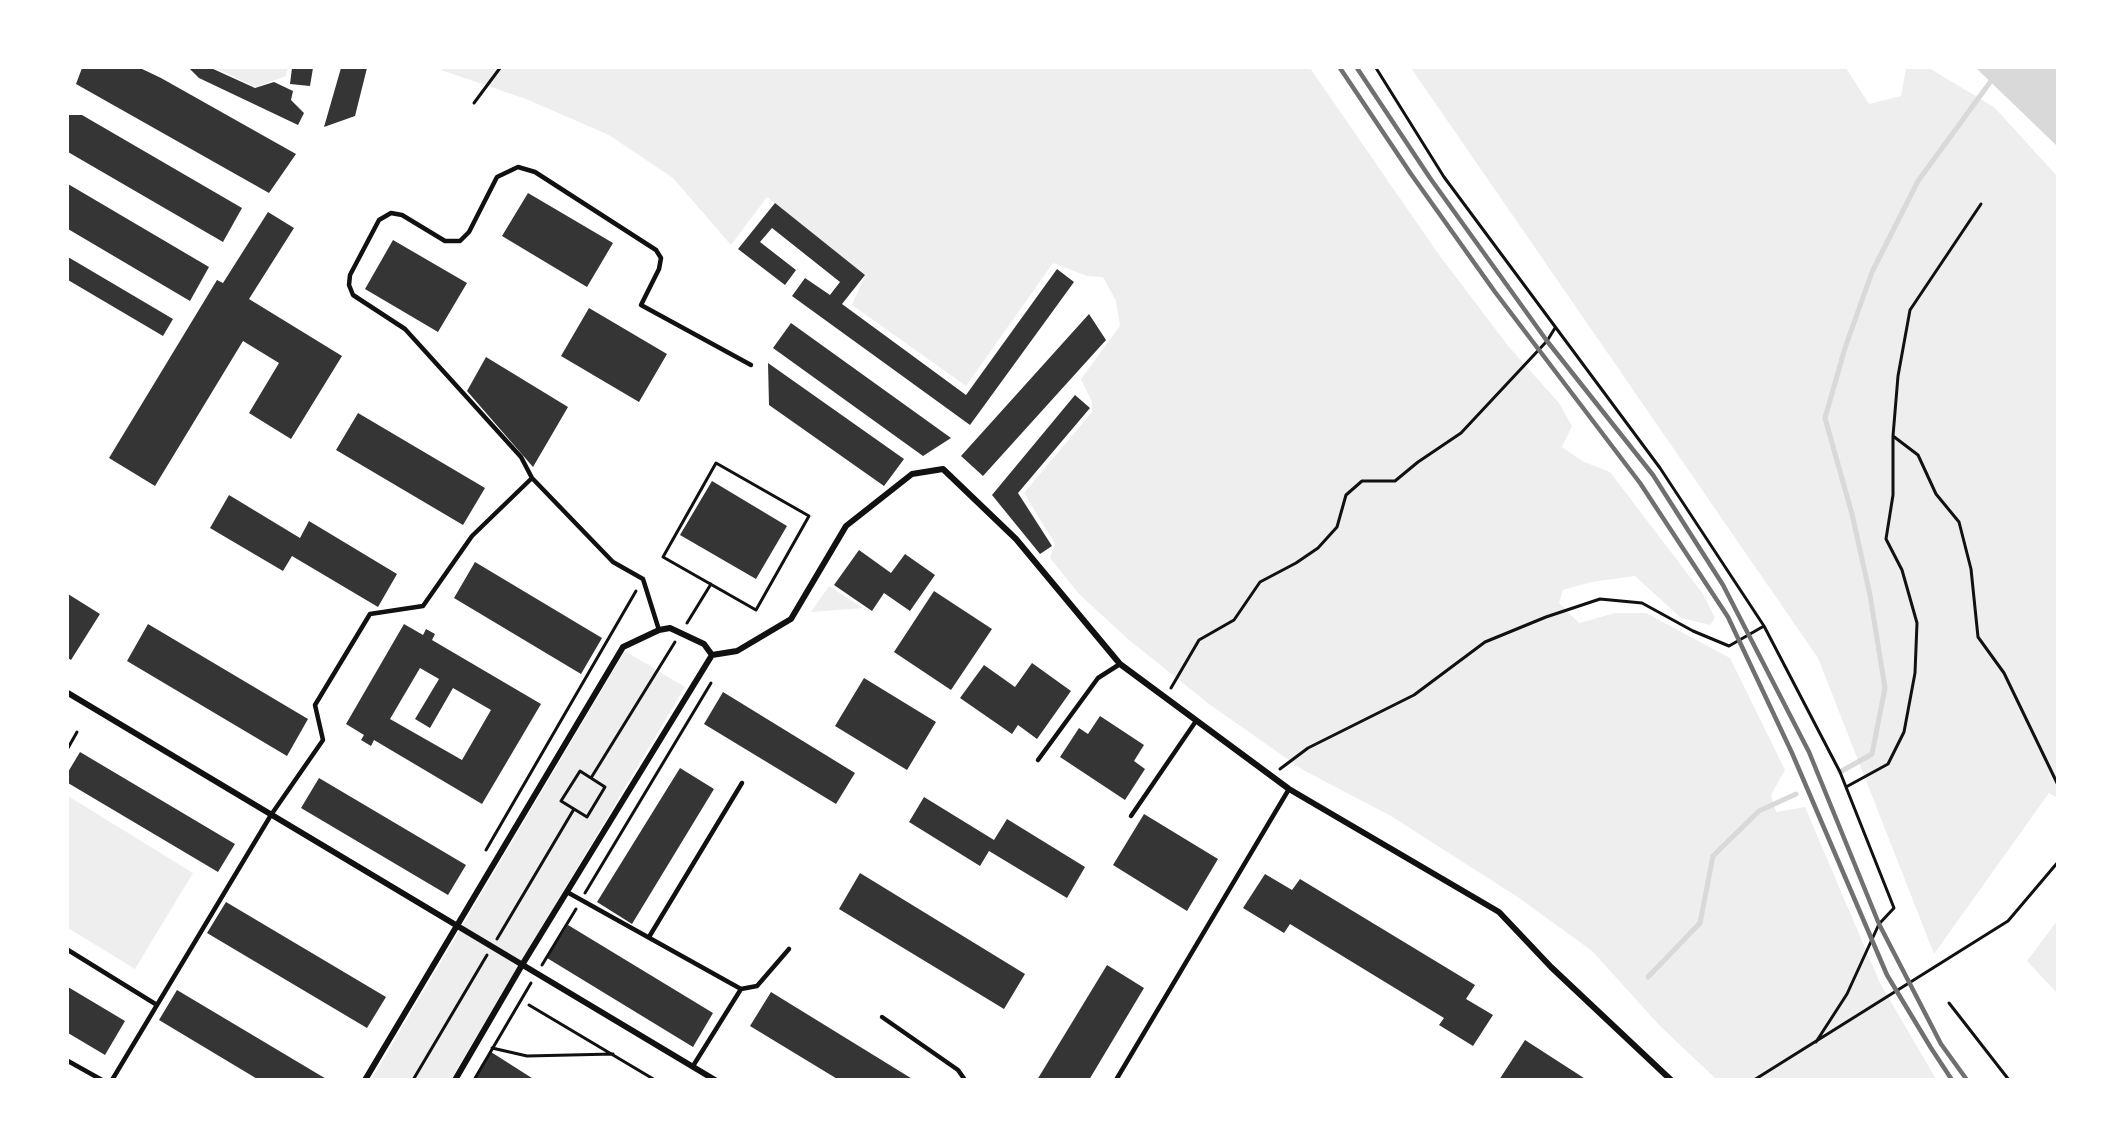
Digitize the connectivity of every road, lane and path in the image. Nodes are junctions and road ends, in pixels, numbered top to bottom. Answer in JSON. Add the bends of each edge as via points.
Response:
{"nodes":[{"id":1,"x":500,"y":68,"type":"edge"},
{"id":2,"x":1376,"y":68,"type":"edge"},
{"id":3,"x":474,"y":103,"type":"dead end"},
{"id":4,"x":1981,"y":204,"type":"dead end"},
{"id":5,"x":1556,"y":328,"type":"junction"},
{"id":6,"x":751,"y":365,"type":"dead end"},
{"id":7,"x":1893,"y":436,"type":"junction"},
{"id":8,"x":532,"y":478,"type":"junction"},
{"id":9,"x":643,"y":579,"type":"junction"},
{"id":10,"x":711,"y":584,"type":"junction"},
{"id":11,"x":1764,"y":626,"type":"junction"},
{"id":12,"x":659,"y":630,"type":"junction"},
{"id":13,"x":681,"y":633,"type":"junction"},
{"id":14,"x":712,"y":655,"type":"junction"},
{"id":15,"x":1120,"y":664,"type":"junction"},
{"id":16,"x":711,"y":683,"type":"dead end"},
{"id":17,"x":68,"y":693,"type":"edge"},
{"id":18,"x":1166,"y":698,"type":"junction"},
{"id":19,"x":1196,"y":721,"type":"junction"},
{"id":20,"x":77,"y":732,"type":"dead end"},
{"id":21,"x":68,"y":748,"type":"edge"},
{"id":22,"x":1038,"y":760,"type":"dead end"},
{"id":23,"x":1271,"y":776,"type":"junction"},
{"id":24,"x":591,"y":778,"type":"junction"},
{"id":25,"x":742,"y":783,"type":"dead end"},
{"id":26,"x":2058,"y":785,"type":"edge"},
{"id":27,"x":1846,"y":788,"type":"junction"},
{"id":28,"x":1288,"y":789,"type":"junction"},
{"id":29,"x":271,"y":815,"type":"junction"},
{"id":30,"x":1131,"y":816,"type":"dead end"},
{"id":31,"x":483,"y":857,"type":"dead end"},
{"id":32,"x":2058,"y":862,"type":"edge"},
{"id":33,"x":567,"y":892,"type":"junction"},
{"id":34,"x":581,"y":899,"type":"junction"},
{"id":35,"x":456,"y":926,"type":"junction"},
{"id":36,"x":649,"y":937,"type":"junction"},
{"id":37,"x":789,"y":949,"type":"dead end"},
{"id":38,"x":68,"y":950,"type":"edge"},
{"id":39,"x":522,"y":965,"type":"junction"},
{"id":40,"x":537,"y":974,"type":"junction"},
{"id":41,"x":741,"y":989,"type":"junction"},
{"id":42,"x":1948,"y":1004,"type":"dead end"},
{"id":43,"x":157,"y":1005,"type":"junction"},
{"id":44,"x":529,"y":1005,"type":"dead end"},
{"id":45,"x":882,"y":1017,"type":"dead end"},
{"id":46,"x":1816,"y":1042,"type":"junction"},
{"id":47,"x":492,"y":1048,"type":"junction"},
{"id":48,"x":613,"y":1054,"type":"junction"},
{"id":49,"x":68,"y":1061,"type":"edge"},
{"id":50,"x":693,"y":1066,"type":"junction"},
{"id":51,"x":712,"y":1079,"type":"edge"},
{"id":52,"x":102,"y":1080,"type":"edge"},
{"id":53,"x":112,"y":1080,"type":"edge"},
{"id":54,"x":365,"y":1080,"type":"edge"},
{"id":55,"x":455,"y":1080,"type":"edge"},
{"id":56,"x":474,"y":1080,"type":"edge"},
{"id":57,"x":655,"y":1080,"type":"edge"},
{"id":58,"x":965,"y":1080,"type":"edge"},
{"id":59,"x":1116,"y":1080,"type":"edge"},
{"id":60,"x":1671,"y":1080,"type":"edge"},
{"id":61,"x":1754,"y":1080,"type":"edge"},
{"id":62,"x":2010,"y":1080,"type":"edge"}],
"edges":[{"from":1,"to":3,"type":"path"},
{"from":2,"to":5,"type":"path","via":[[1444,177]]},
{"from":4,"to":7,"type":"path","via":[[1910,310],[1898,376]]},
{"from":5,"to":11,"type":"path","via":[[1660,468]]},
{"from":5,"to":18,"type":"path","via":[[1461,433],[1395,481],[1362,481],[1346,495],[1337,527],[1318,548],[1260,582],[1234,620],[1199,640]]},
{"from":6,"to":8,"type":"lane","via":[[641,304],[659,269],[661,258],[656,250],[535,172],[518,166],[497,177],[469,232],[460,241],[445,241],[402,215],[391,213],[379,220],[350,275],[353,295],[405,329],[520,457]]},
{"from":7,"to":26,"type":"path","via":[[1918,455],[1936,494],[1959,522],[1971,569],[1978,637],[2004,674]]},
{"from":7,"to":27,"type":"path","via":[[1893,495],[1886,539],[1902,570],[1917,622],[1915,673],[1904,732],[1887,764]]},
{"from":8,"to":9,"type":"lane","via":[[613,562]]},
{"from":8,"to":29,"type":"lane","via":[[472,536],[423,606],[370,614],[315,705],[323,740]]},
{"from":9,"to":12,"type":"lane"},
{"from":9,"to":31,"type":"path"},
{"from":10,"to":10,"type":"path","via":[[756,610],[809,516],[716,463],[663,557]]},
{"from":10,"to":13,"type":"path"},
{"from":11,"to":23,"type":"path","via":[[1729,646],[1642,603],[1600,599],[1485,642],[1414,695],[1308,748]]},
{"from":11,"to":27,"type":"path"},
{"from":12,"to":13,"type":"street","via":[[670,628]]},
{"from":12,"to":35,"type":"street","via":[[623,647]]},
{"from":13,"to":14,"type":"street","via":[[704,644]]},
{"from":13,"to":24,"type":"path"},
{"from":14,"to":15,"type":"street","via":[[737,651],[791,619],[846,526],[912,474],[943,469],[1016,538]]},
{"from":14,"to":33,"type":"street"},
{"from":15,"to":18,"type":"street"},
{"from":15,"to":22,"type":"lane","via":[[1098,678]]},
{"from":16,"to":34,"type":"path"},
{"from":17,"to":29,"type":"street"},
{"from":18,"to":19,"type":"street"},
{"from":19,"to":23,"type":"street"},
{"from":19,"to":30,"type":"lane"},
{"from":20,"to":21,"type":"path"},
{"from":23,"to":28,"type":"street"},
{"from":24,"to":24,"type":"path","via":[[605,787],[587,817],[561,801],[580,771]]},
{"from":25,"to":36,"type":"lane"},
{"from":27,"to":46,"type":"path","via":[[1894,908],[1879,924],[1847,994]]},
{"from":28,"to":59,"type":"lane"},
{"from":28,"to":60,"type":"street","via":[[1499,912],[1551,967]]},
{"from":29,"to":35,"type":"street"},
{"from":29,"to":43,"type":"lane"},
{"from":32,"to":46,"type":"path","via":[[2008,921]]},
{"from":33,"to":34,"type":"lane"},
{"from":33,"to":39,"type":"street"},
{"from":34,"to":36,"type":"lane"},
{"from":34,"to":40,"type":"path"},
{"from":35,"to":39,"type":"street"},
{"from":35,"to":54,"type":"street"},
{"from":36,"to":41,"type":"lane"},
{"from":37,"to":41,"type":"lane","via":[[757,986]]},
{"from":38,"to":43,"type":"lane"},
{"from":39,"to":40,"type":"street"},
{"from":39,"to":55,"type":"street"},
{"from":40,"to":47,"type":"path"},
{"from":40,"to":50,"type":"street"},
{"from":41,"to":50,"type":"lane"},
{"from":42,"to":62,"type":"path"},
{"from":43,"to":53,"type":"lane"},
{"from":44,"to":48,"type":"path"},
{"from":45,"to":58,"type":"lane","via":[[958,1070]]},
{"from":46,"to":61,"type":"path"},
{"from":47,"to":48,"type":"path","via":[[528,1056]]},
{"from":47,"to":56,"type":"path"},
{"from":48,"to":57,"type":"path"},
{"from":49,"to":52,"type":"lane"},
{"from":50,"to":51,"type":"street"}]}
